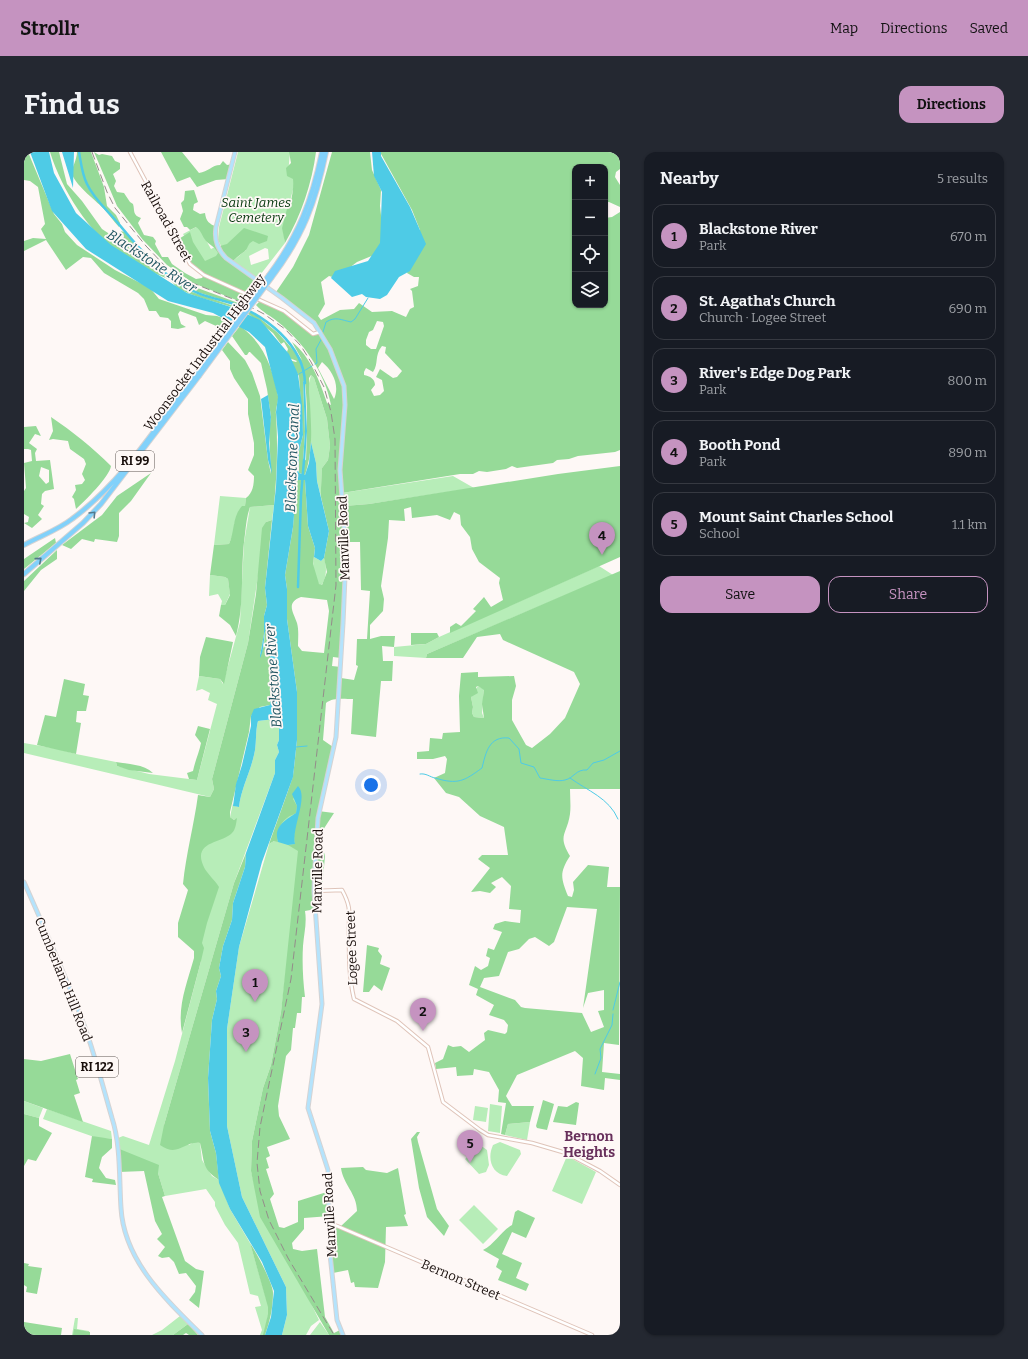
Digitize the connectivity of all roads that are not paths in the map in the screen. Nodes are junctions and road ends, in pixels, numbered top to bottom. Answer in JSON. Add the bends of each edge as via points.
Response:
{"nodes":[{"id":1,"x":130,"y":152,"type":"edge"},
{"id":2,"x":235,"y":152,"type":"edge"},
{"id":3,"x":322,"y":152,"type":"edge"},
{"id":4,"x":326,"y":152,"type":"edge"},
{"id":5,"x":271,"y":276,"type":"junction"},
{"id":6,"x":320,"y":331,"type":"junction"},
{"id":7,"x":197,"y":375,"type":"junction"},
{"id":8,"x":24,"y":545,"type":"edge"},
{"id":9,"x":24,"y":574,"type":"edge"},
{"id":10,"x":24,"y":882,"type":"edge"},
{"id":11,"x":314,"y":890,"type":"junction"},
{"id":12,"x":620,"y":1185,"type":"edge"},
{"id":13,"x":330,"y":1223,"type":"junction"},
{"id":14,"x":202,"y":1335,"type":"edge"},
{"id":15,"x":343,"y":1335,"type":"edge"},
{"id":16,"x":592,"y":1335,"type":"edge"}],
"edges":[{"from":1,"to":6,"type":"street","name":"Railroad Street","via":[[190,264],[212,279],[277,307],[313,334]]},
{"from":2,"to":6,"type":"main road","name":"Manville Road","via":[[216,231],[218,247],[226,258],[304,315]]},
{"from":3,"to":5,"type":"highway","name":"Woonsocket Industrial Highway","number":"RI 99","via":[[315,186],[303,219]]},
{"from":4,"to":5,"type":"highway","name":"Woonsocket Industrial Highway","number":"RI 99","via":[[320,184],[307,221],[293,248]]},
{"from":5,"to":7,"type":"highway","name":"Woonsocket Industrial Highway","number":"RI 99","bridge":true},
{"from":6,"to":11,"type":"main road","name":"Manville Road","via":[[341,374],[345,391],[340,470],[346,553],[336,737],[318,818]]},
{"from":7,"to":8,"type":"highway","name":"Woonsocket Industrial Highway","number":"RI 99","via":[[115,479],[87,507],[62,526]]},
{"from":9,"to":7,"type":"highway","name":"Woonsocket Industrial Highway","number":"RI 99","one_way":true,"via":[[89,517],[113,490]]},
{"from":10,"to":14,"type":"main road","name":"Cumberland Hill Road","number":"RI 122","via":[[84,1025],[111,1112],[115,1131],[121,1218],[128,1244],[137,1262],[174,1307]]},
{"from":11,"to":12,"type":"street","name":"Logee Street","via":[[342,890],[351,913],[349,960],[354,999],[397,1021],[428,1047],[443,1102],[488,1135],[532,1143],[566,1153]]},
{"from":11,"to":13,"type":"main road","name":"Manville Road","via":[[322,1004],[308,1108],[328,1170]]},
{"from":13,"to":15,"type":"main road","name":"Manville Road","via":[[330,1254],[337,1320]]},
{"from":13,"to":16,"type":"street","name":"Bernon Street"}]}
